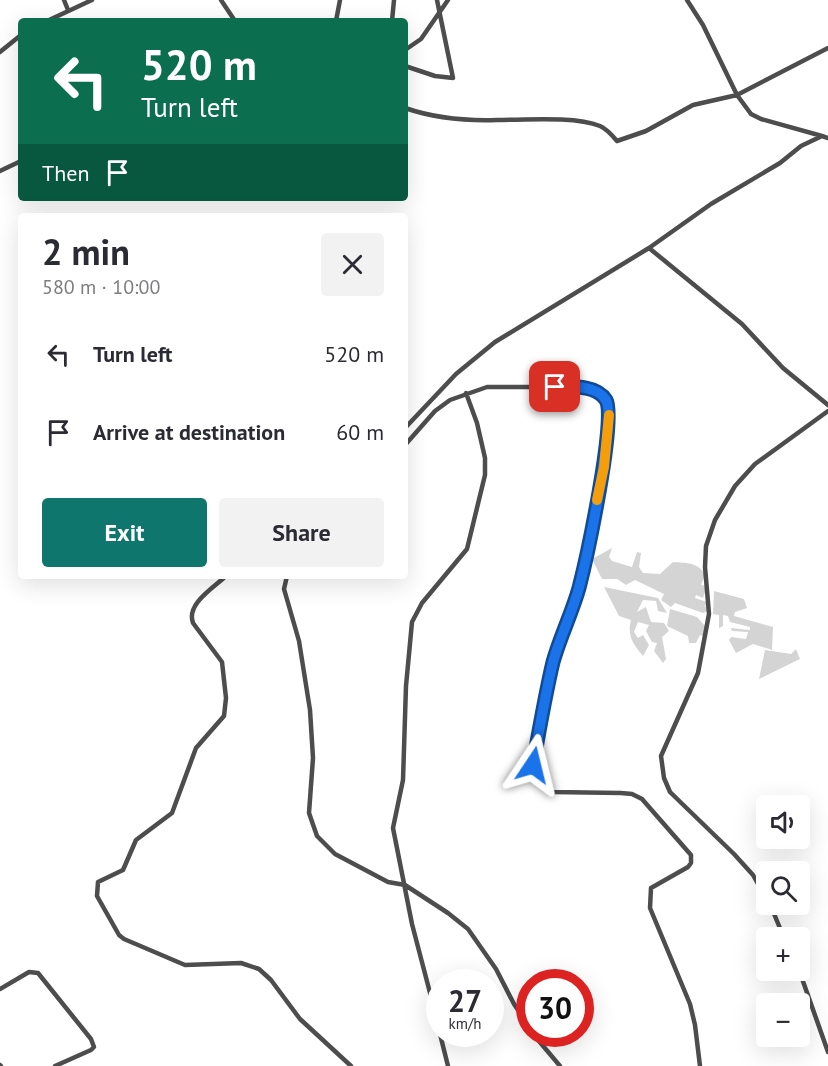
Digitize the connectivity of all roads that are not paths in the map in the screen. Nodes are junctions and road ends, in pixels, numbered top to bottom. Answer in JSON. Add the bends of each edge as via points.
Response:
{"nodes":[{"id":1,"x":64,"y":0,"type":"edge"},
{"id":2,"x":92,"y":0,"type":"edge"},
{"id":3,"x":221,"y":0,"type":"edge"},
{"id":4,"x":340,"y":0,"type":"edge"},
{"id":5,"x":394,"y":0,"type":"edge"},
{"id":6,"x":436,"y":0,"type":"edge"},
{"id":7,"x":448,"y":0,"type":"edge"},
{"id":8,"x":687,"y":0,"type":"edge"},
{"id":9,"x":68,"y":10,"type":"junction"},
{"id":10,"x":440,"y":13,"type":"junction"},
{"id":11,"x":53,"y":18,"type":"edge"},
{"id":12,"x":233,"y":18,"type":"edge"},
{"id":13,"x":337,"y":18,"type":"edge"},
{"id":14,"x":392,"y":18,"type":"edge"},
{"id":15,"x":18,"y":37,"type":"edge"},
{"id":16,"x":408,"y":48,"type":"edge"},
{"id":17,"x":828,"y":48,"type":"edge"},
{"id":18,"x":0,"y":52,"type":"edge"},
{"id":19,"x":408,"y":67,"type":"edge"},
{"id":20,"x":736,"y":94,"type":"junction"},
{"id":21,"x":408,"y":109,"type":"edge"},
{"id":22,"x":825,"y":137,"type":"edge"},
{"id":23,"x":18,"y":162,"type":"edge"},
{"id":24,"x":0,"y":171,"type":"edge"},
{"id":25,"x":649,"y":248,"type":"junction"},
{"id":26,"x":466,"y":393,"type":"junction"},
{"id":27,"x":828,"y":405,"type":"edge"},
{"id":28,"x":828,"y":411,"type":"edge"},
{"id":29,"x":408,"y":425,"type":"edge"},
{"id":30,"x":408,"y":442,"type":"edge"},
{"id":31,"x":222,"y":579,"type":"edge"},
{"id":32,"x":286,"y":579,"type":"edge"},
{"id":33,"x":756,"y":880,"type":"edge"},
{"id":34,"x":405,"y":885,"type":"junction"},
{"id":35,"x":426,"y":973,"type":"edge"},
{"id":36,"x":803,"y":981,"type":"edge"},
{"id":37,"x":0,"y":989,"type":"edge"},
{"id":38,"x":516,"y":1007,"type":"edge"},
{"id":39,"x":444,"y":1047,"type":"edge"},
{"id":40,"x":545,"y":1047,"type":"edge"},
{"id":41,"x":828,"y":1052,"type":"edge"},
{"id":42,"x":56,"y":1066,"type":"edge"},
{"id":43,"x":351,"y":1066,"type":"edge"},
{"id":44,"x":448,"y":1066,"type":"edge"},
{"id":45,"x":560,"y":1066,"type":"edge"},
{"id":46,"x":700,"y":1066,"type":"edge"}],
"edges":[{"from":1,"to":9,"type":"street"},
{"from":2,"to":9,"type":"street"},
{"from":3,"to":12,"type":"street"},
{"from":4,"to":13,"type":"street"},
{"from":5,"to":14,"type":"street"},
{"from":6,"to":10,"type":"street"},
{"from":7,"to":10,"type":"street"},
{"from":8,"to":20,"type":"street"},
{"from":9,"to":11,"type":"street"},
{"from":10,"to":16,"type":"street","via":[[421,39]]},
{"from":10,"to":19,"type":"street","via":[[453,78]]},
{"from":15,"to":18,"type":"street"},
{"from":17,"to":20,"type":"street"},
{"from":20,"to":21,"type":"street","via":[[693,105],[617,141],[596,125],[439,117]]},
{"from":20,"to":22,"type":"street","via":[[751,114]]},
{"from":22,"to":25,"type":"street","via":[[801,146]]},
{"from":23,"to":24,"type":"street"},
{"from":25,"to":27,"type":"street","via":[[742,324],[783,368]]},
{"from":25,"to":29,"type":"street","via":[[495,342],[456,374]]},
{"from":26,"to":30,"type":"street","via":[[435,411]]},
{"from":26,"to":34,"type":"street","via":[[480,432],[485,475],[467,549],[422,603],[412,622],[403,780],[393,828]]},
{"from":26,"to":46,"type":"street","via":[[487,387],[578,387],[600,394],[607,404],[604,467],[579,587],[554,661],[533,765],[538,780],[552,792],[621,793],[642,799],[692,855],[688,867],[651,888],[649,899],[690,1004]]},
{"from":28,"to":33,"type":"street","via":[[755,464],[735,486],[715,520],[706,546],[709,614],[698,673],[661,756],[670,792]]},
{"from":31,"to":43,"type":"street","via":[[190,616],[222,662],[224,717],[196,748],[172,813],[136,840],[123,870],[98,882],[97,896],[119,935],[136,945],[184,965],[241,963],[260,969],[300,1019]]},
{"from":32,"to":34,"type":"street","via":[[284,589],[310,710],[313,758],[309,813],[317,836],[335,854],[388,882]]},
{"from":34,"to":35,"type":"street"},
{"from":34,"to":38,"type":"street","via":[[468,929]]},
{"from":36,"to":41,"type":"street"},
{"from":37,"to":42,"type":"street","via":[[29,972],[38,973],[91,1039],[91,1050]]},
{"from":39,"to":44,"type":"street"},
{"from":40,"to":45,"type":"street"}]}
